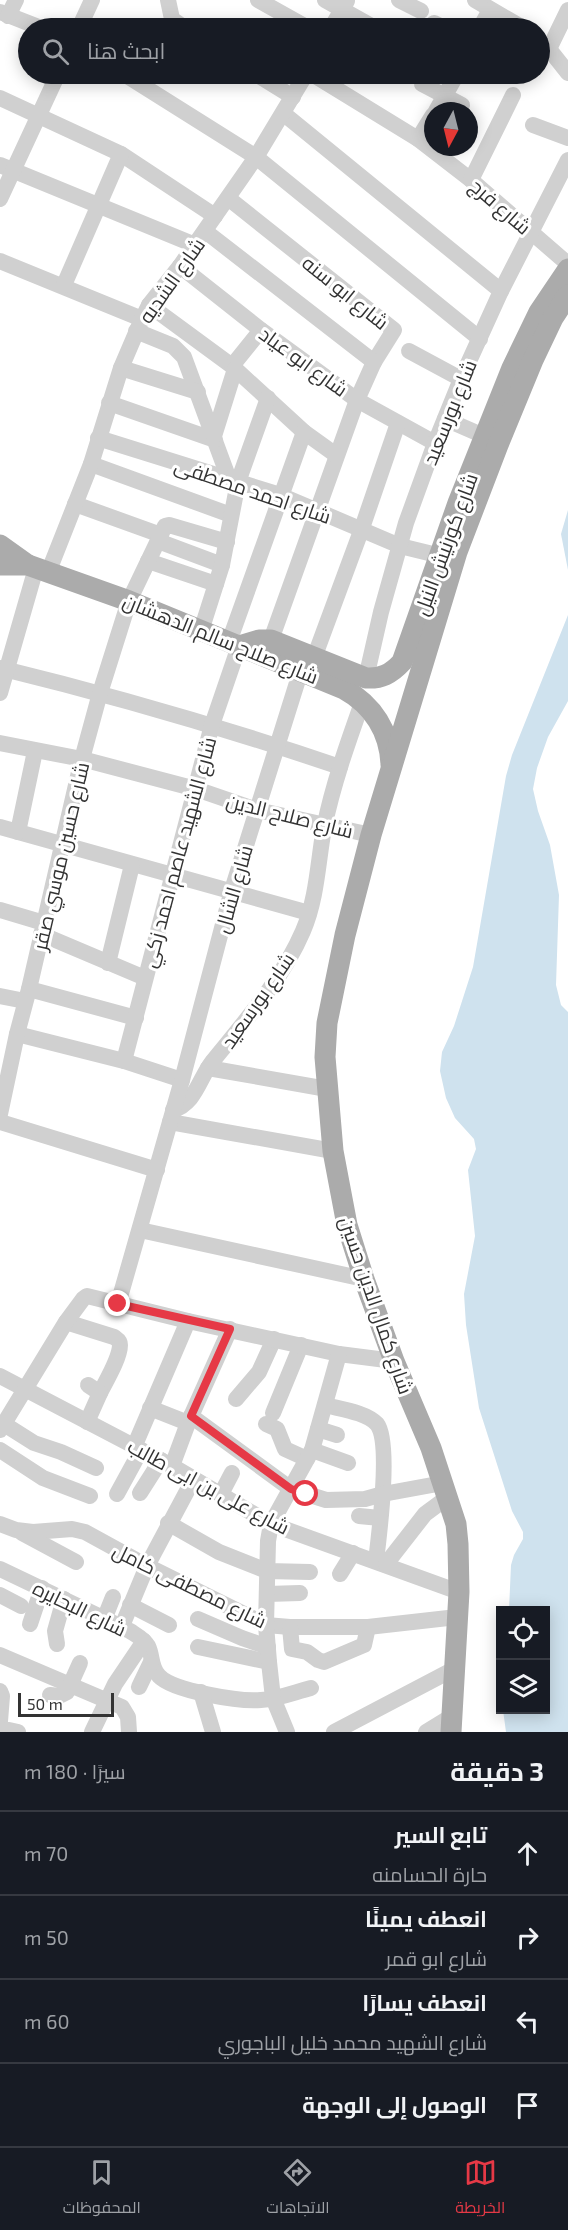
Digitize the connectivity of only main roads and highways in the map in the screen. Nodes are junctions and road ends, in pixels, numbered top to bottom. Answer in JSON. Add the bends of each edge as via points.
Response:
{"nodes":[{"id":1,"x":568,"y":269,"type":"edge"},
{"id":2,"x":568,"y":295,"type":"edge"},
{"id":3,"x":0,"y":545,"type":"edge"},
{"id":4,"x":0,"y":565,"type":"edge"},
{"id":5,"x":37,"y":569,"type":"junction"},
{"id":6,"x":234,"y":644,"type":"junction"},
{"id":7,"x":308,"y":664,"type":"junction"},
{"id":8,"x":391,"y":772,"type":"junction"},
{"id":9,"x":452,"y":1724,"type":"edge"}],
"edges":[{"from":1,"to":7,"type":"main road","name":"شارع كورنيش النيل","via":[[539,312],[512,368],[402,662],[390,674],[366,678]]},
{"from":2,"to":8,"type":"main road","name":"شارع كورنيش النيل","via":[[533,360],[470,517]]},
{"from":3,"to":5,"type":"main road"},
{"from":4,"to":5,"type":"main road","name":"شارع صلاح سالم الدهشان"},
{"from":5,"to":6,"type":"main road","name":"شارع صلاح سالم الدهشان"},
{"from":6,"to":7,"type":"main road","name":"شارع صلاح سالم الدهشان"},
{"from":6,"to":7,"type":"main road","via":[[271,640]]},
{"from":7,"to":8,"type":"main road","name":"شارع صلاح سالم الدهشان","via":[[363,700],[384,731]]},
{"from":8,"to":9,"type":"main road","name":"شارع كمال الدين حسين","via":[[345,935],[330,1003],[325,1058],[333,1151],[347,1225],[456,1524],[459,1592]]}]}
